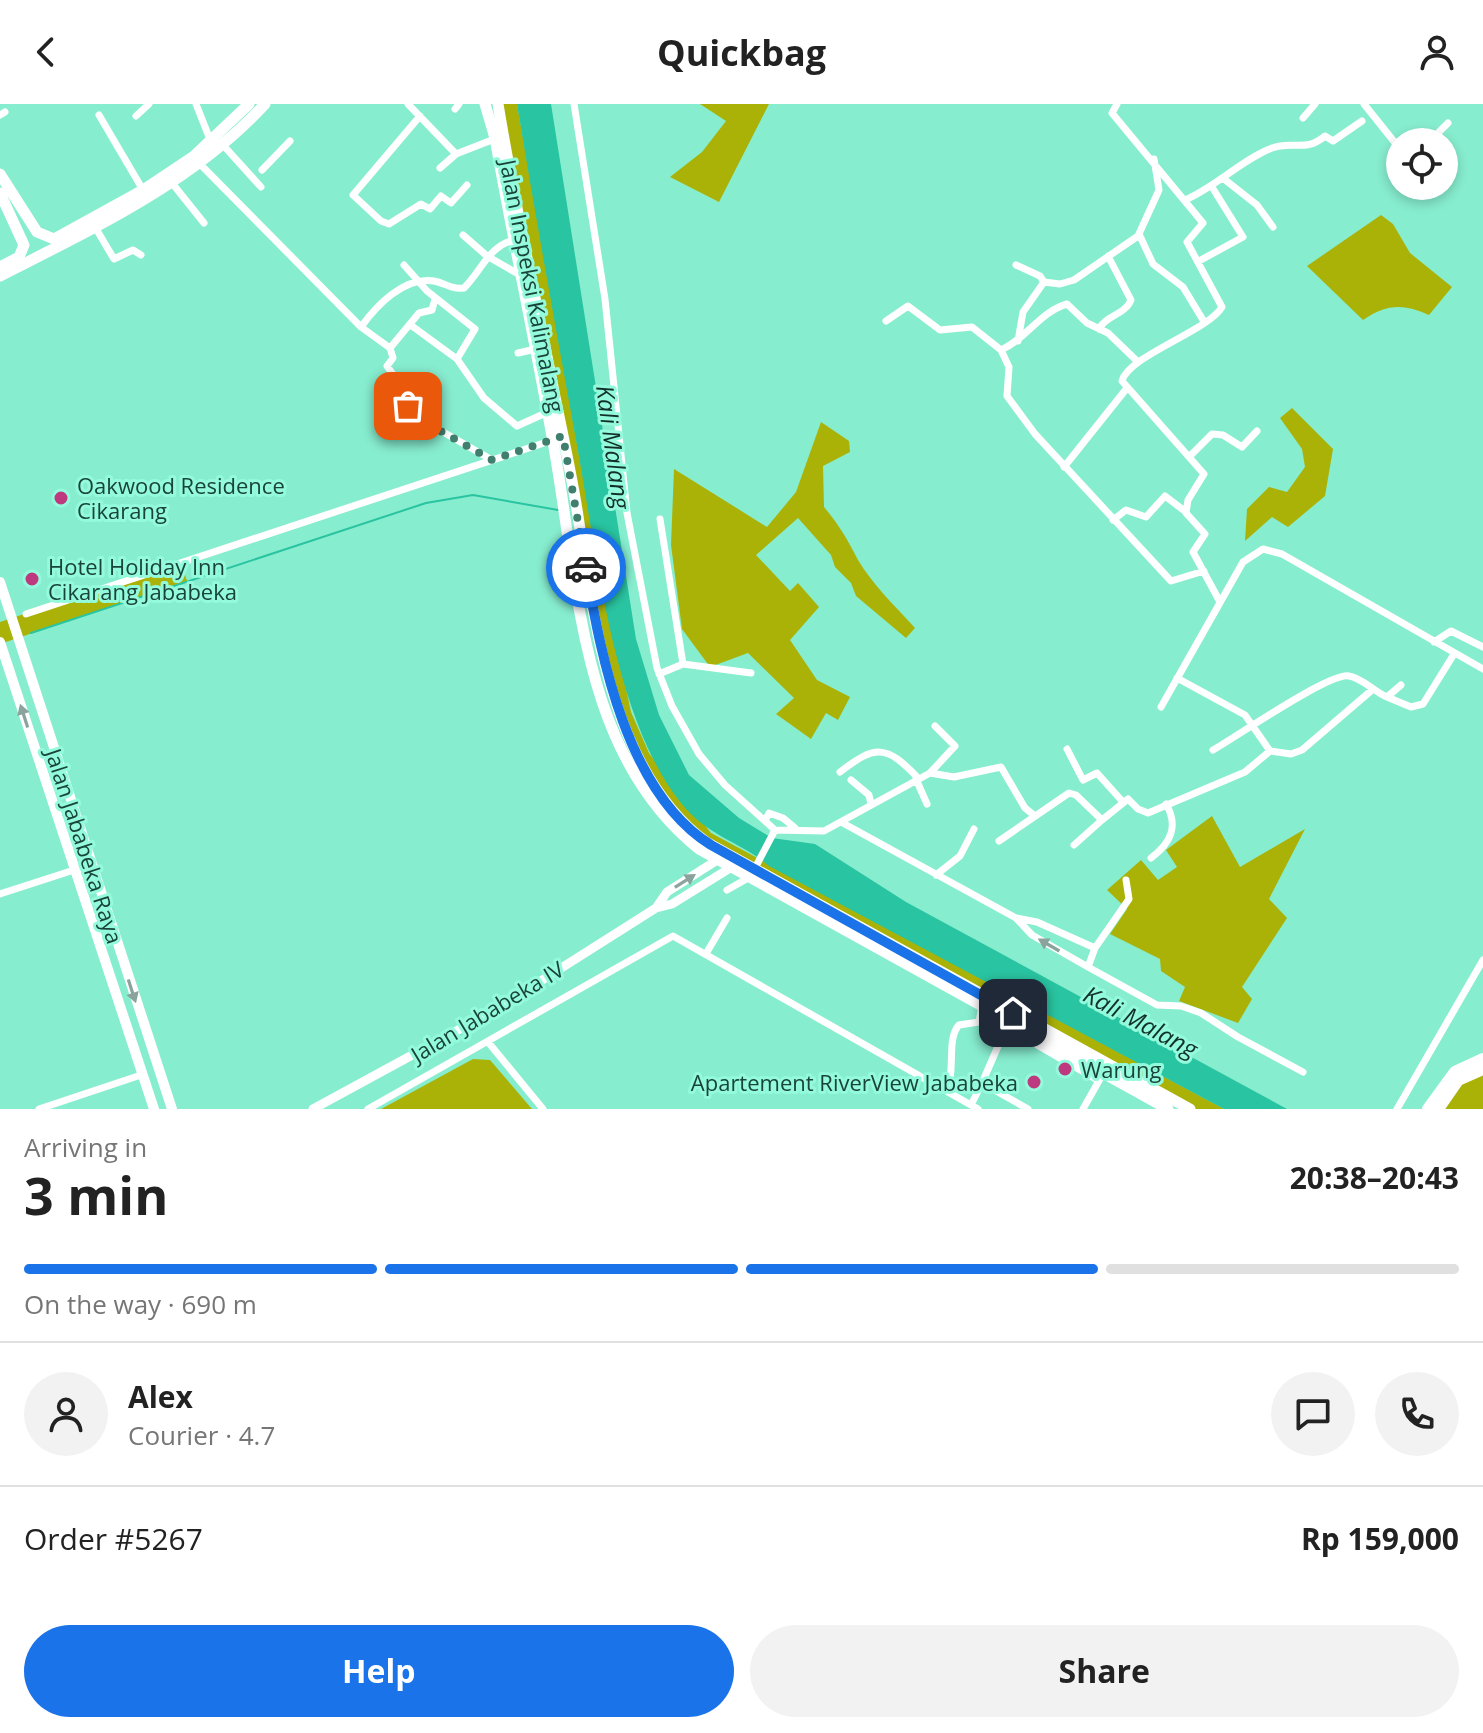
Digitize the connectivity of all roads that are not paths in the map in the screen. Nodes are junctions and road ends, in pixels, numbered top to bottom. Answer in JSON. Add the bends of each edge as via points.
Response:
{"nodes":[{"id":1,"x":149,"y":104,"type":"edge"},
{"id":2,"x":196,"y":104,"type":"edge"},
{"id":3,"x":249,"y":104,"type":"edge"},
{"id":4,"x":265,"y":104,"type":"edge"},
{"id":5,"x":408,"y":104,"type":"edge"},
{"id":6,"x":574,"y":104,"type":"edge"},
{"id":7,"x":1117,"y":104,"type":"edge"},
{"id":8,"x":1315,"y":104,"type":"edge"},
{"id":9,"x":1364,"y":104,"type":"edge"},
{"id":10,"x":492,"y":106,"type":"edge"},
{"id":11,"x":99,"y":115,"type":"dead end"},
{"id":12,"x":136,"y":116,"type":"dead end"},
{"id":13,"x":420,"y":116,"type":"junction"},
{"id":14,"x":1303,"y":118,"type":"dead end"},
{"id":15,"x":1362,"y":121,"type":"dead end"},
{"id":16,"x":1448,"y":123,"type":"dead end"},
{"id":17,"x":1443,"y":128,"type":"edge"},
{"id":18,"x":1386,"y":132,"type":"edge"},
{"id":19,"x":500,"y":137,"type":"junction"},
{"id":20,"x":290,"y":141,"type":"dead end"},
{"id":21,"x":211,"y":142,"type":"junction"},
{"id":22,"x":223,"y":145,"type":"junction"},
{"id":23,"x":456,"y":154,"type":"junction"},
{"id":24,"x":1154,"y":159,"type":"junction"},
{"id":25,"x":200,"y":164,"type":"junction"},
{"id":26,"x":440,"y":168,"type":"dead end"},
{"id":27,"x":262,"y":170,"type":"dead end"},
{"id":28,"x":0,"y":174,"type":"edge"},
{"id":29,"x":1224,"y":179,"type":"junction"},
{"id":30,"x":172,"y":183,"type":"junction"},
{"id":31,"x":467,"y":185,"type":"dead end"},
{"id":32,"x":261,"y":187,"type":"dead end"},
{"id":33,"x":1212,"y":187,"type":"junction"},
{"id":34,"x":143,"y":190,"type":"junction"},
{"id":35,"x":0,"y":193,"type":"edge"},
{"id":36,"x":1185,"y":200,"type":"junction"},
{"id":37,"x":10,"y":208,"type":"junction"},
{"id":38,"x":204,"y":223,"type":"dead end"},
{"id":39,"x":95,"y":227,"type":"junction"},
{"id":40,"x":1273,"y":227,"type":"dead end"},
{"id":41,"x":1139,"y":234,"type":"junction"},
{"id":42,"x":463,"y":235,"type":"dead end"},
{"id":43,"x":518,"y":239,"type":"junction"},
{"id":44,"x":39,"y":240,"type":"junction"},
{"id":45,"x":56,"y":247,"type":"junction"},
{"id":46,"x":141,"y":255,"type":"dead end"},
{"id":47,"x":487,"y":256,"type":"junction"},
{"id":48,"x":1108,"y":256,"type":"junction"},
{"id":49,"x":1199,"y":261,"type":"junction"},
{"id":50,"x":24,"y":264,"type":"junction"},
{"id":51,"x":404,"y":265,"type":"dead end"},
{"id":52,"x":1016,"y":265,"type":"dead end"},
{"id":53,"x":0,"y":267,"type":"edge"},
{"id":54,"x":520,"y":275,"type":"junction"},
{"id":55,"x":0,"y":276,"type":"edge"},
{"id":56,"x":418,"y":282,"type":"junction"},
{"id":57,"x":1044,"y":282,"type":"junction"},
{"id":58,"x":435,"y":299,"type":"junction"},
{"id":59,"x":533,"y":309,"type":"junction"},
{"id":60,"x":1203,"y":320,"type":"junction"},
{"id":61,"x":886,"y":321,"type":"dead end"},
{"id":62,"x":412,"y":326,"type":"junction"},
{"id":63,"x":361,"y":327,"type":"junction"},
{"id":64,"x":1099,"y":329,"type":"junction"},
{"id":65,"x":1018,"y":341,"type":"junction"},
{"id":66,"x":390,"y":348,"type":"junction"},
{"id":67,"x":536,"y":349,"type":"junction"},
{"id":68,"x":1001,"y":350,"type":"junction"},
{"id":69,"x":518,"y":353,"type":"dead end"},
{"id":70,"x":457,"y":359,"type":"junction"},
{"id":71,"x":1137,"y":361,"type":"junction"},
{"id":72,"x":544,"y":369,"type":"junction"},
{"id":73,"x":1127,"y":388,"type":"junction"},
{"id":74,"x":548,"y":412,"type":"junction"},
{"id":75,"x":1257,"y":431,"type":"dead end"},
{"id":76,"x":558,"y":438,"type":"junction"},
{"id":77,"x":1190,"y":456,"type":"junction"},
{"id":78,"x":492,"y":460,"type":"junction"},
{"id":79,"x":1064,"y":467,"type":"junction"},
{"id":80,"x":1186,"y":513,"type":"junction"},
{"id":81,"x":660,"y":519,"type":"dead end"},
{"id":82,"x":1113,"y":520,"type":"junction"},
{"id":83,"x":1204,"y":571,"type":"junction"},
{"id":84,"x":0,"y":582,"type":"edge"},
{"id":85,"x":1220,"y":602,"type":"junction"},
{"id":86,"x":26,"y":614,"type":"dead end"},
{"id":87,"x":0,"y":642,"type":"edge"},
{"id":88,"x":1434,"y":642,"type":"junction"},
{"id":89,"x":1483,"y":647,"type":"edge"},
{"id":90,"x":1454,"y":654,"type":"junction"},
{"id":91,"x":683,"y":664,"type":"junction"},
{"id":92,"x":1483,"y":669,"type":"edge"},
{"id":93,"x":751,"y":673,"type":"dead end"},
{"id":94,"x":659,"y":674,"type":"junction"},
{"id":95,"x":1177,"y":678,"type":"junction"},
{"id":96,"x":1401,"y":685,"type":"dead end"},
{"id":97,"x":1372,"y":690,"type":"junction"},
{"id":98,"x":1387,"y":697,"type":"junction"},
{"id":99,"x":1161,"y":707,"type":"dead end"},
{"id":100,"x":935,"y":726,"type":"dead end"},
{"id":101,"x":1255,"y":726,"type":"junction"},
{"id":102,"x":1067,"y":749,"type":"dead end"},
{"id":103,"x":1213,"y":750,"type":"dead end"},
{"id":104,"x":1270,"y":751,"type":"junction"},
{"id":105,"x":840,"y":772,"type":"dead end"},
{"id":106,"x":930,"y":773,"type":"junction"},
{"id":107,"x":917,"y":779,"type":"junction"},
{"id":108,"x":851,"y":780,"type":"dead end"},
{"id":109,"x":1123,"y":802,"type":"junction"},
{"id":110,"x":871,"y":804,"type":"junction"},
{"id":111,"x":927,"y":804,"type":"dead end"},
{"id":112,"x":1166,"y":804,"type":"junction"},
{"id":113,"x":1035,"y":816,"type":"junction"},
{"id":114,"x":1102,"y":820,"type":"junction"},
{"id":115,"x":765,"y":821,"type":"junction"},
{"id":116,"x":841,"y":822,"type":"junction"},
{"id":117,"x":795,"y":828,"type":"junction"},
{"id":118,"x":974,"y":829,"type":"dead end"},
{"id":119,"x":774,"y":833,"type":"junction"},
{"id":120,"x":999,"y":841,"type":"dead end"},
{"id":121,"x":1074,"y":845,"type":"dead end"},
{"id":122,"x":722,"y":857,"type":"junction"},
{"id":123,"x":1151,"y":858,"type":"dead end"},
{"id":124,"x":92,"y":863,"type":"junction"},
{"id":125,"x":736,"y":864,"type":"junction"},
{"id":126,"x":755,"y":869,"type":"junction"},
{"id":127,"x":74,"y":870,"type":"junction"},
{"id":128,"x":936,"y":875,"type":"junction"},
{"id":129,"x":1126,"y":880,"type":"dead end"},
{"id":130,"x":727,"y":890,"type":"dead end"},
{"id":131,"x":0,"y":894,"type":"edge"},
{"id":132,"x":656,"y":908,"type":"junction"},
{"id":133,"x":727,"y":918,"type":"dead end"},
{"id":134,"x":1016,"y":918,"type":"junction"},
{"id":135,"x":1095,"y":948,"type":"junction"},
{"id":136,"x":707,"y":952,"type":"junction"},
{"id":137,"x":1483,"y":960,"type":"edge"},
{"id":138,"x":1088,"y":967,"type":"junction"},
{"id":139,"x":982,"y":1006,"type":"junction"},
{"id":140,"x":1008,"y":1024,"type":"junction"},
{"id":141,"x":488,"y":1042,"type":"junction"},
{"id":142,"x":1483,"y":1059,"type":"edge"},
{"id":143,"x":157,"y":1069,"type":"junction"},
{"id":144,"x":1483,"y":1069,"type":"edge"},
{"id":145,"x":1303,"y":1072,"type":"dead end"},
{"id":146,"x":141,"y":1075,"type":"junction"},
{"id":147,"x":1101,"y":1077,"type":"junction"},
{"id":148,"x":982,"y":1083,"type":"junction"},
{"id":149,"x":947,"y":1091,"type":"junction"},
{"id":150,"x":1399,"y":1106,"type":"edge"},
{"id":151,"x":974,"y":1107,"type":"edge"},
{"id":152,"x":39,"y":1109,"type":"edge"},
{"id":153,"x":154,"y":1109,"type":"edge"},
{"id":154,"x":172,"y":1109,"type":"edge"},
{"id":155,"x":313,"y":1109,"type":"edge"},
{"id":156,"x":368,"y":1109,"type":"edge"},
{"id":157,"x":543,"y":1109,"type":"edge"},
{"id":158,"x":1028,"y":1109,"type":"edge"},
{"id":159,"x":1083,"y":1109,"type":"edge"},
{"id":160,"x":1168,"y":1109,"type":"edge"},
{"id":161,"x":1190,"y":1109,"type":"edge"},
{"id":162,"x":1428,"y":1109,"type":"edge"},
{"id":163,"x":1438,"y":1109,"type":"edge"}],
"edges":[{"from":1,"to":12,"type":"street"},
{"from":2,"to":21,"type":"street"},
{"from":3,"to":21,"type":"main road"},
{"from":4,"to":22,"type":"main road"},
{"from":5,"to":13,"type":"street"},
{"from":6,"to":94,"type":"street","via":[[605,299],[627,513]]},
{"from":7,"to":24,"type":"street","via":[[1112,113]]},
{"from":8,"to":14,"type":"street"},
{"from":9,"to":18,"type":"street"},
{"from":10,"to":19,"type":"main road","name":"Jalan Inspeksi Kalimalang"},
{"from":11,"to":34,"type":"street"},
{"from":13,"to":23,"type":"street"},
{"from":13,"to":31,"type":"street","via":[[353,195],[389,224],[422,203],[429,209],[441,196],[451,203]]},
{"from":15,"to":29,"type":"street","via":[[1333,141],[1325,136],[1314,146],[1270,148]]},
{"from":16,"to":17,"type":"street"},
{"from":19,"to":23,"type":"street"},
{"from":19,"to":43,"type":"main road","name":"Jalan Inspeksi Kalimalang"},
{"from":20,"to":27,"type":"street"},
{"from":21,"to":34,"type":"main road"},
{"from":22,"to":25,"type":"main road"},
{"from":22,"to":32,"type":"street"},
{"from":23,"to":26,"type":"street"},
{"from":24,"to":36,"type":"street"},
{"from":24,"to":41,"type":"street","via":[[1159,187]]},
{"from":25,"to":30,"type":"main road"},
{"from":25,"to":63,"type":"street"},
{"from":28,"to":44,"type":"main road"},
{"from":29,"to":33,"type":"street"},
{"from":29,"to":40,"type":"street","via":[[1257,205]]},
{"from":30,"to":38,"type":"street"},
{"from":30,"to":39,"type":"main road"},
{"from":33,"to":36,"type":"street"},
{"from":33,"to":49,"type":"street","via":[[1243,238]]},
{"from":34,"to":44,"type":"main road","via":[[60,237]]},
{"from":35,"to":37,"type":"main road"},
{"from":36,"to":49,"type":"street","via":[[1203,223],[1187,242]]},
{"from":37,"to":44,"type":"main road"},
{"from":37,"to":53,"type":"main road","via":[[24,248]]},
{"from":39,"to":45,"type":"main road"},
{"from":39,"to":46,"type":"street","via":[[111,257],[133,250]]},
{"from":41,"to":48,"type":"street"},
{"from":41,"to":60,"type":"street","via":[[1153,264],[1183,287]]},
{"from":42,"to":47,"type":"street"},
{"from":43,"to":47,"type":"street"},
{"from":43,"to":54,"type":"main road","name":"Jalan Inspeksi Kalimalang"},
{"from":43,"to":59,"type":"main road","name":"Jalan Inspeksi Kalimalang"},
{"from":44,"to":45,"type":"main road"},
{"from":44,"to":50,"type":"main road"},
{"from":45,"to":50,"type":"main road"},
{"from":47,"to":54,"type":"street"},
{"from":47,"to":56,"type":"street","via":[[464,288]]},
{"from":48,"to":57,"type":"street","via":[[1071,281]]},
{"from":48,"to":64,"type":"street","via":[[1131,300]]},
{"from":49,"to":60,"type":"street","via":[[1222,307]]},
{"from":50,"to":55,"type":"main road"},
{"from":51,"to":56,"type":"street"},
{"from":52,"to":57,"type":"street"},
{"from":54,"to":59,"type":"main road","name":"Jalan Inspeksi Kalimalang"},
{"from":56,"to":58,"type":"street"},
{"from":56,"to":63,"type":"street","via":[[381,301]]},
{"from":57,"to":65,"type":"street","via":[[1023,312]]},
{"from":58,"to":62,"type":"street","via":[[432,310],[419,313]]},
{"from":58,"to":70,"type":"street","via":[[475,329]]},
{"from":59,"to":67,"type":"main road","name":"Jalan Inspeksi Kalimalang"},
{"from":59,"to":72,"type":"main road","name":"Jalan Inspeksi Kalimalang"},
{"from":60,"to":71,"type":"street"},
{"from":61,"to":68,"type":"street","via":[[908,306],[940,330],[972,327]]},
{"from":62,"to":66,"type":"street"},
{"from":62,"to":70,"type":"street"},
{"from":63,"to":66,"type":"street"},
{"from":64,"to":65,"type":"street","via":[[1067,304],[1051,311]]},
{"from":64,"to":71,"type":"street"},
{"from":65,"to":68,"type":"street"},
{"from":66,"to":78,"type":"street","via":[[393,358],[387,366],[410,398],[410,413]]},
{"from":67,"to":69,"type":"street"},
{"from":67,"to":72,"type":"main road","name":"Jalan Inspeksi Kalimalang"},
{"from":68,"to":79,"type":"street","via":[[1009,367],[1007,396]]},
{"from":70,"to":74,"type":"street","via":[[484,398],[514,425]]},
{"from":71,"to":73,"type":"street","via":[[1124,373]]},
{"from":72,"to":74,"type":"main road","name":"Jalan Inspeksi Kalimalang"},
{"from":72,"to":76,"type":"main road","name":"Jalan Inspeksi Kalimalang"},
{"from":73,"to":77,"type":"street"},
{"from":73,"to":79,"type":"street"},
{"from":74,"to":76,"type":"main road","name":"Jalan Inspeksi Kalimalang"},
{"from":75,"to":77,"type":"street","via":[[1242,447],[1212,434]]},
{"from":76,"to":78,"type":"street"},
{"from":76,"to":122,"type":"main road","name":"Jalan Inspeksi Kalimalang","via":[[599,671],[657,788]]},
{"from":77,"to":80,"type":"street","via":[[1204,474]]},
{"from":78,"to":86,"type":"street"},
{"from":79,"to":82,"type":"street"},
{"from":80,"to":82,"type":"street","via":[[1166,495],[1146,517],[1126,510]]},
{"from":80,"to":83,"type":"street","via":[[1205,534],[1193,552]]},
{"from":81,"to":91,"type":"street"},
{"from":82,"to":83,"type":"street","via":[[1171,581]]},
{"from":83,"to":85,"type":"street"},
{"from":84,"to":124,"type":"main road","name":"Jalan Jababeka Raya"},
{"from":85,"to":88,"type":"street","via":[[1248,556],[1273,550]]},
{"from":85,"to":95,"type":"street"},
{"from":127,"to":87,"type":"main road","name":"Jalan Jababeka Raya","one_way":true},
{"from":88,"to":89,"type":"street","via":[[1451,631]]},
{"from":88,"to":90,"type":"street"},
{"from":90,"to":92,"type":"street"},
{"from":90,"to":98,"type":"street","via":[[1423,704],[1411,707]]},
{"from":91,"to":93,"type":"street"},
{"from":91,"to":94,"type":"street"},
{"from":94,"to":115,"type":"street","via":[[699,754]]},
{"from":95,"to":99,"type":"street"},
{"from":95,"to":101,"type":"street","via":[[1245,715]]},
{"from":96,"to":98,"type":"street"},
{"from":97,"to":98,"type":"street"},
{"from":97,"to":101,"type":"street","via":[[1342,676]]},
{"from":97,"to":104,"type":"street","via":[[1302,750]]},
{"from":100,"to":106,"type":"street","via":[[955,747]]},
{"from":101,"to":103,"type":"street"},
{"from":101,"to":104,"type":"street"},
{"from":102,"to":109,"type":"street","via":[[1083,780],[1097,773]]},
{"from":104,"to":112,"type":"street","via":[[1245,772]]},
{"from":105,"to":107,"type":"street","via":[[876,751],[896,758]]},
{"from":106,"to":107,"type":"street"},
{"from":106,"to":113,"type":"street","via":[[954,777],[1001,767]]},
{"from":107,"to":110,"type":"street"},
{"from":107,"to":111,"type":"street"},
{"from":108,"to":110,"type":"street","via":[[869,795]]},
{"from":109,"to":112,"type":"street","via":[[1130,800],[1144,813]]},
{"from":109,"to":114,"type":"street"},
{"from":110,"to":116,"type":"street"},
{"from":112,"to":123,"type":"street","via":[[1173,828],[1166,846]]},
{"from":113,"to":114,"type":"street","via":[[1072,793]]},
{"from":113,"to":120,"type":"street"},
{"from":114,"to":121,"type":"street"},
{"from":115,"to":117,"type":"street","via":[[769,813]]},
{"from":115,"to":119,"type":"street"},
{"from":116,"to":117,"type":"street","via":[[824,831]]},
{"from":116,"to":128,"type":"street"},
{"from":117,"to":119,"type":"street"},
{"from":118,"to":128,"type":"street","via":[[960,856]]},
{"from":119,"to":126,"type":"street"},
{"from":122,"to":125,"type":"main road","name":"Jalan Inspeksi Kalimalang"},
{"from":132,"to":122,"type":"street","name":"Jalan Jababeka IV","one_way":true,"via":[[667,892]]},
{"from":124,"to":127,"type":"main road"},
{"from":124,"to":143,"type":"main road","name":"Jalan Jababeka Raya","one_way":true},
{"from":125,"to":126,"type":"main road","name":"Jalan Inspeksi Kalimalang"},
{"from":125,"to":132,"type":"street","name":"Jalan Jababeka IV","via":[[672,904]]},
{"from":126,"to":130,"type":"street"},
{"from":126,"to":139,"type":"main road","name":"Jalan Inspeksi Kalimalang"},
{"from":126,"to":161,"type":"main road","name":"Jalan Inspeksi Kalimalang"},
{"from":127,"to":131,"type":"street"},
{"from":127,"to":146,"type":"main road","name":"Jalan Jababeka Raya"},
{"from":128,"to":134,"type":"street"},
{"from":129,"to":135,"type":"street","via":[[1129,899]]},
{"from":132,"to":155,"type":"street","name":"Jalan Jababeka IV","via":[[495,1010]]},
{"from":133,"to":136,"type":"street"},
{"from":134,"to":135,"type":"street"},
{"from":138,"to":134,"type":"street","one_way":true,"via":[[1032,935]]},
{"from":135,"to":138,"type":"street"},
{"from":136,"to":141,"type":"street","via":[[681,937],[664,938]]},
{"from":136,"to":149,"type":"street"},
{"from":137,"to":150,"type":"street"},
{"from":138,"to":145,"type":"street","via":[[1157,1005],[1201,1013]]},
{"from":139,"to":140,"type":"main road","name":"Jalan Inspeksi Kalimalang"},
{"from":139,"to":149,"type":"street","via":[[979,1022],[959,1025],[953,1032]]},
{"from":140,"to":147,"type":"main road","name":"Jalan Inspeksi Kalimalang"},
{"from":140,"to":148,"type":"street"},
{"from":141,"to":156,"type":"street"},
{"from":141,"to":157,"type":"street"},
{"from":142,"to":162,"type":"highway","via":[[1455,1072]]},
{"from":143,"to":146,"type":"main road"},
{"from":143,"to":154,"type":"main road","name":"Jalan Jababeka Raya"},
{"from":144,"to":163,"type":"highway","via":[[1458,1080]]},
{"from":146,"to":152,"type":"street"},
{"from":146,"to":153,"type":"main road","name":"Jalan Jababeka Raya"},
{"from":147,"to":159,"type":"street"},
{"from":147,"to":160,"type":"main road","name":"Jalan Inspeksi Kalimalang"},
{"from":148,"to":151,"type":"street"},
{"from":148,"to":158,"type":"street"},
{"from":149,"to":151,"type":"street"}]}
